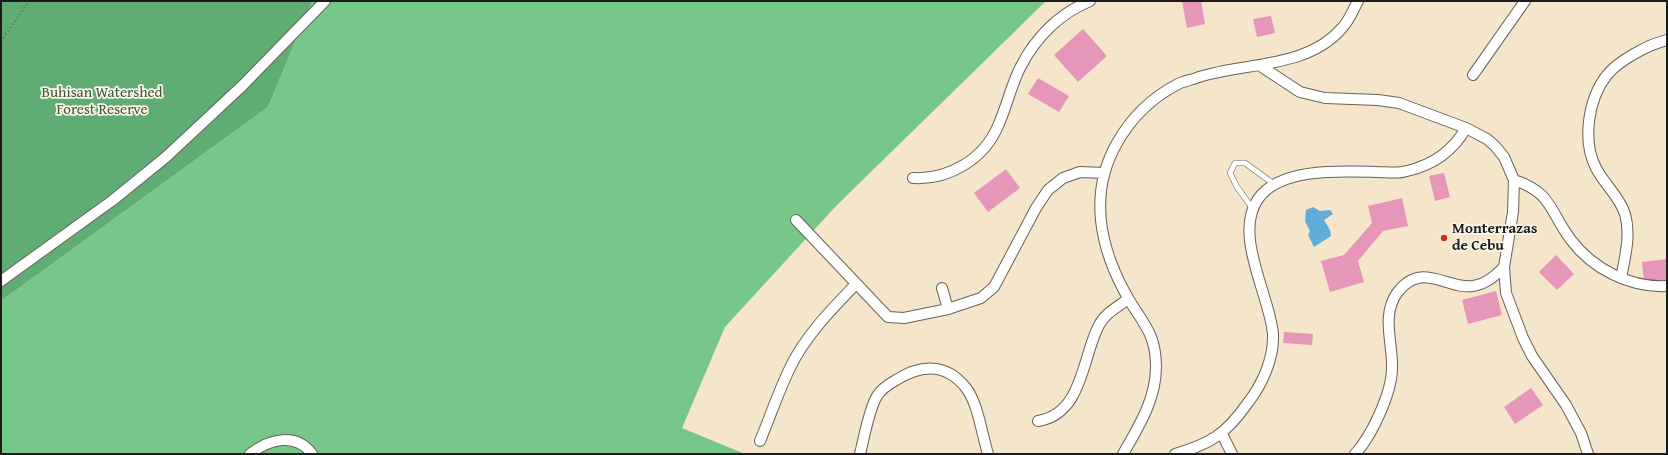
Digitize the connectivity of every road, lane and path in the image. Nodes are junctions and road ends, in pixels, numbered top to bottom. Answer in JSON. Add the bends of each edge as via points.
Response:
{"nodes":[{"id":1,"x":29,"y":1,"type":"edge"},
{"id":2,"x":325,"y":1,"type":"edge"},
{"id":3,"x":1090,"y":1,"type":"edge"},
{"id":4,"x":1358,"y":1,"type":"edge"},
{"id":5,"x":1525,"y":1,"type":"edge"},
{"id":6,"x":1667,"y":40,"type":"edge"},
{"id":7,"x":1,"y":41,"type":"edge"},
{"id":8,"x":1259,"y":65,"type":"junction"},
{"id":9,"x":1473,"y":75,"type":"dead end"},
{"id":10,"x":1466,"y":128,"type":"junction"},
{"id":11,"x":1104,"y":173,"type":"junction"},
{"id":12,"x":913,"y":178,"type":"dead end"},
{"id":13,"x":1514,"y":180,"type":"junction"},
{"id":14,"x":1274,"y":184,"type":"junction"},
{"id":15,"x":1253,"y":209,"type":"junction"},
{"id":16,"x":796,"y":220,"type":"dead end"},
{"id":17,"x":1504,"y":267,"type":"junction"},
{"id":18,"x":1621,"y":278,"type":"junction"},
{"id":19,"x":1,"y":280,"type":"edge"},
{"id":20,"x":856,"y":284,"type":"junction"},
{"id":21,"x":1667,"y":286,"type":"edge"},
{"id":22,"x":942,"y":288,"type":"dead end"},
{"id":23,"x":1128,"y":299,"type":"junction"},
{"id":24,"x":948,"y":309,"type":"junction"},
{"id":25,"x":1038,"y":421,"type":"dead end"},
{"id":26,"x":1222,"y":434,"type":"junction"},
{"id":27,"x":760,"y":440,"type":"dead end"},
{"id":28,"x":250,"y":454,"type":"edge"},
{"id":29,"x":312,"y":454,"type":"edge"},
{"id":30,"x":860,"y":454,"type":"edge"},
{"id":31,"x":988,"y":454,"type":"edge"},
{"id":32,"x":1123,"y":454,"type":"edge"},
{"id":33,"x":1175,"y":454,"type":"edge"},
{"id":34,"x":1232,"y":454,"type":"edge"},
{"id":35,"x":1355,"y":454,"type":"edge"},
{"id":36,"x":1588,"y":454,"type":"edge"}],
"edges":[{"from":1,"to":7,"type":"path"},
{"from":2,"to":19,"type":"street","via":[[242,86],[166,157],[113,200]]},
{"from":3,"to":12,"type":"street","via":[[1076,7],[1052,25],[1035,43],[1010,89],[998,127],[970,162],[936,177]]},
{"from":4,"to":8,"type":"street","via":[[1343,28],[1330,40],[1303,54]]},
{"from":5,"to":9,"type":"street"},
{"from":6,"to":18,"type":"street","via":[[1630,57],[1607,74],[1596,94],[1589,121],[1588,146],[1596,168],[1625,214],[1628,240]]},
{"from":8,"to":10,"type":"street","via":[[1300,92],[1325,98],[1399,102]]},
{"from":8,"to":11,"type":"street","via":[[1213,72],[1178,84],[1154,99],[1132,120],[1117,143]]},
{"from":10,"to":13,"type":"street","via":[[1495,146],[1504,157]]},
{"from":10,"to":14,"type":"street","via":[[1458,143],[1435,161],[1406,172],[1336,171],[1294,177]]},
{"from":11,"to":23,"type":"street","via":[[1100,220],[1108,250]]},
{"from":11,"to":24,"type":"street","via":[[1080,172],[1063,178],[1048,190],[994,287],[981,298]]},
{"from":13,"to":17,"type":"street","via":[[1514,212]]},
{"from":13,"to":18,"type":"street","via":[[1531,185],[1542,194],[1571,240],[1587,258]]},
{"from":14,"to":15,"type":"street","via":[[1258,199]]},
{"from":14,"to":15,"type":"lane","via":[[1244,163],[1235,163],[1230,173]]},
{"from":15,"to":26,"type":"street","via":[[1250,233],[1254,260],[1271,320],[1271,354],[1257,391]]},
{"from":16,"to":20,"type":"street"},
{"from":17,"to":35,"type":"street","via":[[1494,277],[1473,286],[1434,278],[1420,278],[1407,283],[1397,293],[1390,306],[1388,321],[1392,369],[1388,386],[1374,426]]},
{"from":17,"to":36,"type":"street","via":[[1506,294],[1523,338],[1532,356],[1566,405],[1581,433]]},
{"from":18,"to":21,"type":"street","via":[[1655,286]]},
{"from":20,"to":24,"type":"street","via":[[888,317],[904,318]]},
{"from":20,"to":27,"type":"street","via":[[823,319],[789,369]]},
{"from":22,"to":24,"type":"street"},
{"from":23,"to":25,"type":"street","via":[[1104,316],[1073,394],[1060,412],[1049,419]]},
{"from":23,"to":32,"type":"street","via":[[1146,325],[1153,342],[1156,367],[1153,393],[1145,414]]},
{"from":26,"to":33,"type":"street","via":[[1204,445]]},
{"from":26,"to":34,"type":"street"},
{"from":28,"to":29,"type":"street","via":[[272,442],[290,439],[305,445]]},
{"from":30,"to":31,"type":"street","via":[[877,395],[909,372],[927,368],[944,370],[966,388],[972,399]]}]}
